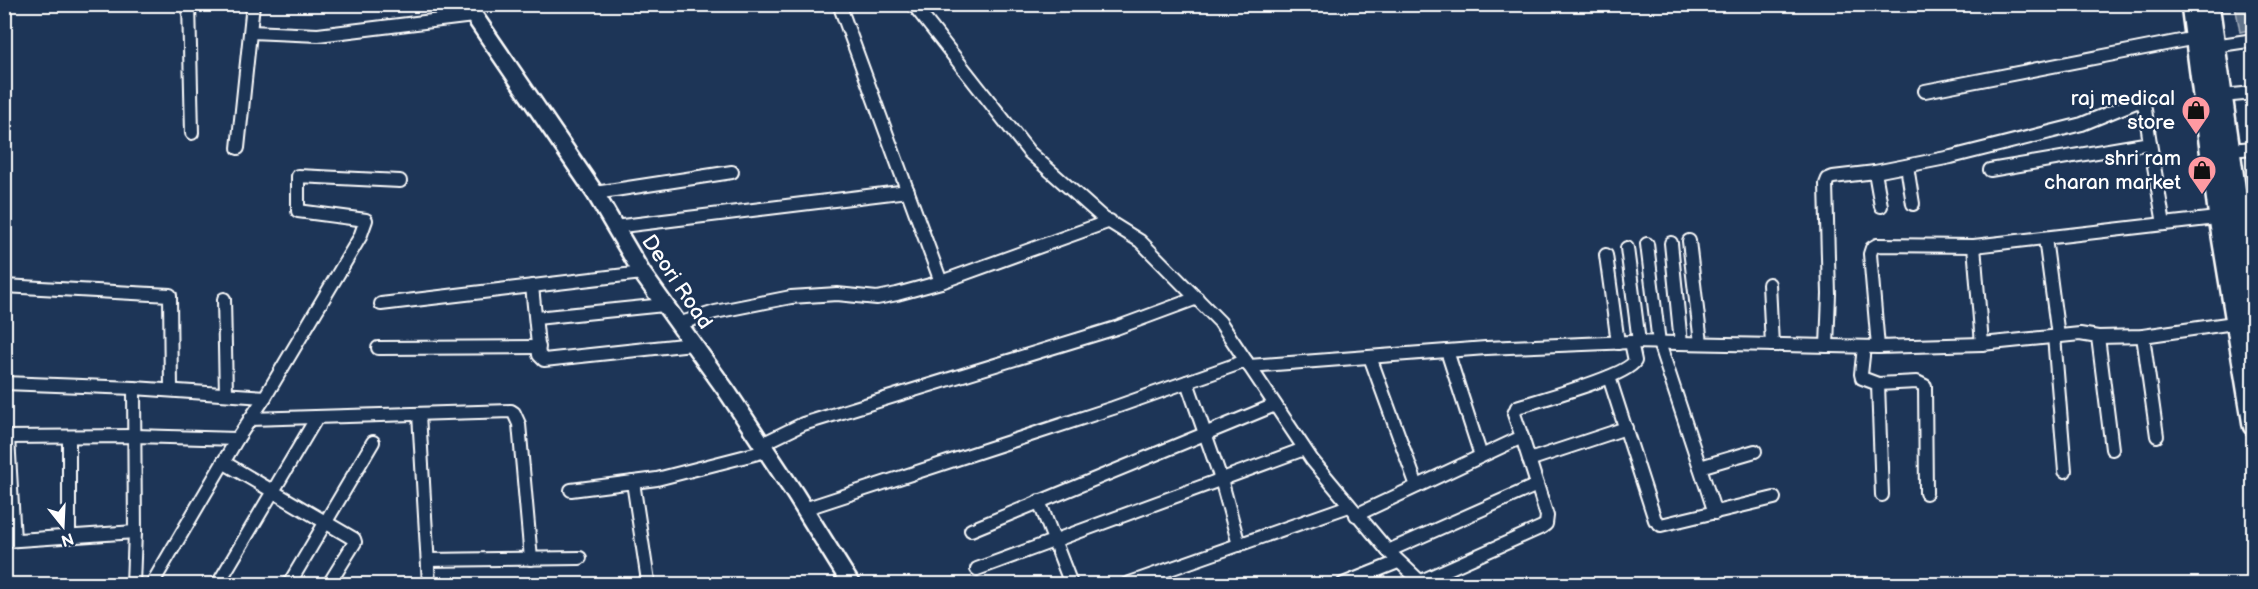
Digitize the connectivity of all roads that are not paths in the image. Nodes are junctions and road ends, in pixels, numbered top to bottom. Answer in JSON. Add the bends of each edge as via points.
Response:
{"nodes":[{"id":1,"x":189,"y":4,"type":"edge"},
{"id":2,"x":254,"y":4,"type":"edge"},
{"id":3,"x":839,"y":4,"type":"edge"},
{"id":4,"x":913,"y":4,"type":"edge"},
{"id":5,"x":2192,"y":4,"type":"edge"},
{"id":6,"x":2208,"y":4,"type":"edge"},
{"id":7,"x":469,"y":10,"type":"edge"},
{"id":8,"x":251,"y":32,"type":"junction"},
{"id":9,"x":2253,"y":40,"type":"edge"},
{"id":10,"x":2205,"y":42,"type":"junction"},
{"id":11,"x":1925,"y":91,"type":"dead end"},
{"id":12,"x":2253,"y":93,"type":"edge"},
{"id":13,"x":2222,"y":96,"type":"junction"},
{"id":14,"x":192,"y":133,"type":"dead end"},
{"id":15,"x":2150,"y":143,"type":"junction"},
{"id":16,"x":238,"y":148,"type":"dead end"},
{"id":17,"x":2253,"y":148,"type":"edge"},
{"id":18,"x":2229,"y":150,"type":"junction"},
{"id":19,"x":1907,"y":166,"type":"junction"},
{"id":20,"x":1990,"y":170,"type":"dead end"},
{"id":21,"x":732,"y":172,"type":"dead end"},
{"id":22,"x":1875,"y":172,"type":"junction"},
{"id":23,"x":400,"y":181,"type":"dead end"},
{"id":24,"x":908,"y":191,"type":"junction"},
{"id":25,"x":595,"y":193,"type":"junction"},
{"id":26,"x":1913,"y":204,"type":"dead end"},
{"id":27,"x":1881,"y":206,"type":"dead end"},
{"id":28,"x":2237,"y":208,"type":"edge"},
{"id":29,"x":1110,"y":221,"type":"junction"},
{"id":30,"x":2164,"y":224,"type":"junction"},
{"id":31,"x":614,"y":227,"type":"junction"},
{"id":32,"x":2045,"y":238,"type":"junction"},
{"id":33,"x":1689,"y":241,"type":"dead end"},
{"id":34,"x":1671,"y":243,"type":"dead end"},
{"id":35,"x":1647,"y":244,"type":"dead end"},
{"id":36,"x":1974,"y":246,"type":"junction"},
{"id":37,"x":1627,"y":248,"type":"dead end"},
{"id":38,"x":1606,"y":255,"type":"dead end"},
{"id":39,"x":2241,"y":257,"type":"edge"},
{"id":40,"x":642,"y":273,"type":"junction"},
{"id":41,"x":941,"y":282,"type":"junction"},
{"id":42,"x":1769,"y":284,"type":"dead end"},
{"id":43,"x":4,"y":286,"type":"edge"},
{"id":44,"x":532,"y":286,"type":"junction"},
{"id":45,"x":1197,"y":298,"type":"junction"},
{"id":46,"x":224,"y":299,"type":"dead end"},
{"id":47,"x":381,"y":304,"type":"dead end"},
{"id":48,"x":664,"y":304,"type":"junction"},
{"id":49,"x":536,"y":318,"type":"junction"},
{"id":50,"x":2248,"y":323,"type":"edge"},
{"id":51,"x":678,"y":324,"type":"junction"},
{"id":52,"x":2056,"y":336,"type":"junction"},
{"id":53,"x":2143,"y":336,"type":"junction"},
{"id":54,"x":2098,"y":337,"type":"junction"},
{"id":55,"x":1629,"y":342,"type":"junction"},
{"id":56,"x":1659,"y":342,"type":"junction"},
{"id":57,"x":1681,"y":343,"type":"junction"},
{"id":58,"x":692,"y":344,"type":"junction"},
{"id":59,"x":1701,"y":344,"type":"junction"},
{"id":60,"x":1982,"y":344,"type":"junction"},
{"id":61,"x":1772,"y":345,"type":"junction"},
{"id":62,"x":1827,"y":346,"type":"junction"},
{"id":63,"x":538,"y":347,"type":"junction"},
{"id":64,"x":1864,"y":347,"type":"junction"},
{"id":65,"x":1878,"y":347,"type":"junction"},
{"id":66,"x":378,"y":348,"type":"dead end"},
{"id":67,"x":1447,"y":351,"type":"junction"},
{"id":68,"x":1370,"y":357,"type":"junction"},
{"id":69,"x":1247,"y":364,"type":"junction"},
{"id":70,"x":1609,"y":377,"type":"junction"},
{"id":71,"x":1187,"y":382,"type":"junction"},
{"id":72,"x":4,"y":383,"type":"edge"},
{"id":73,"x":1878,"y":384,"type":"junction"},
{"id":74,"x":134,"y":388,"type":"junction"},
{"id":75,"x":171,"y":390,"type":"junction"},
{"id":76,"x":226,"y":394,"type":"junction"},
{"id":77,"x":265,"y":397,"type":"junction"},
{"id":78,"x":1275,"y":405,"type":"junction"},
{"id":79,"x":419,"y":414,"type":"junction"},
{"id":80,"x":317,"y":417,"type":"junction"},
{"id":81,"x":250,"y":420,"type":"junction"},
{"id":82,"x":2253,"y":425,"type":"edge"},
{"id":83,"x":1626,"y":428,"type":"junction"},
{"id":84,"x":1205,"y":433,"type":"junction"},
{"id":85,"x":135,"y":436,"type":"junction"},
{"id":86,"x":2157,"y":436,"type":"dead end"},
{"id":87,"x":6,"y":437,"type":"edge"},
{"id":88,"x":69,"y":437,"type":"junction"},
{"id":89,"x":1522,"y":437,"type":"junction"},
{"id":90,"x":237,"y":439,"type":"junction"},
{"id":91,"x":373,"y":442,"type":"dead end"},
{"id":92,"x":764,"y":447,"type":"junction"},
{"id":93,"x":1304,"y":449,"type":"junction"},
{"id":94,"x":2112,"y":449,"type":"dead end"},
{"id":95,"x":1755,"y":451,"type":"dead end"},
{"id":96,"x":1481,"y":456,"type":"junction"},
{"id":97,"x":1529,"y":460,"type":"junction"},
{"id":98,"x":223,"y":462,"type":"junction"},
{"id":99,"x":1700,"y":467,"type":"junction"},
{"id":100,"x":2065,"y":471,"type":"dead end"},
{"id":101,"x":1221,"y":479,"type":"junction"},
{"id":102,"x":633,"y":482,"type":"junction"},
{"id":103,"x":1538,"y":485,"type":"junction"},
{"id":104,"x":1417,"y":486,"type":"junction"},
{"id":105,"x":572,"y":490,"type":"dead end"},
{"id":106,"x":273,"y":493,"type":"junction"},
{"id":107,"x":1926,"y":493,"type":"dead end"},
{"id":108,"x":1882,"y":495,"type":"dead end"},
{"id":109,"x":1774,"y":498,"type":"dead end"},
{"id":110,"x":1039,"y":501,"type":"junction"},
{"id":111,"x":804,"y":509,"type":"junction"},
{"id":112,"x":1352,"y":511,"type":"junction"},
{"id":113,"x":1715,"y":513,"type":"junction"},
{"id":114,"x":327,"y":522,"type":"junction"},
{"id":115,"x":971,"y":530,"type":"dead end"},
{"id":116,"x":135,"y":532,"type":"junction"},
{"id":117,"x":69,"y":537,"type":"junction"},
{"id":118,"x":1054,"y":540,"type":"junction"},
{"id":119,"x":9,"y":541,"type":"edge"},
{"id":120,"x":1239,"y":545,"type":"junction"},
{"id":121,"x":1388,"y":551,"type":"junction"},
{"id":122,"x":580,"y":558,"type":"dead end"},
{"id":123,"x":531,"y":559,"type":"junction"},
{"id":124,"x":428,"y":560,"type":"junction"},
{"id":125,"x":1398,"y":562,"type":"junction"},
{"id":126,"x":977,"y":568,"type":"dead end"},
{"id":127,"x":648,"y":581,"type":"dead end"},
{"id":128,"x":1421,"y":583,"type":"edge"},
{"id":129,"x":133,"y":585,"type":"edge"},
{"id":130,"x":152,"y":585,"type":"edge"},
{"id":131,"x":218,"y":585,"type":"edge"},
{"id":132,"x":289,"y":585,"type":"edge"},
{"id":133,"x":329,"y":585,"type":"edge"},
{"id":134,"x":429,"y":585,"type":"edge"},
{"id":135,"x":851,"y":585,"type":"edge"},
{"id":136,"x":1071,"y":585,"type":"edge"},
{"id":137,"x":1127,"y":585,"type":"edge"},
{"id":138,"x":1343,"y":585,"type":"edge"}],
"edges":[{"from":1,"to":14,"type":"street"},
{"from":2,"to":8,"type":"street"},
{"from":3,"to":24,"type":"street"},
{"from":4,"to":29,"type":"street","via":[[1029,152]]},
{"from":5,"to":10,"type":"highway"},
{"from":6,"to":10,"type":"highway"},
{"from":7,"to":8,"type":"street","via":[[318,35]]},
{"from":7,"to":25,"type":"street","name":"Deori Road"},
{"from":8,"to":16,"type":"street"},
{"from":9,"to":10,"type":"street"},
{"from":10,"to":11,"type":"street"},
{"from":10,"to":13,"type":"highway"},
{"from":10,"to":28,"type":"highway"},
{"from":12,"to":13,"type":"street"},
{"from":13,"to":18,"type":"highway"},
{"from":15,"to":19,"type":"street","via":[[2144,103],[2136,102],[2082,124]]},
{"from":15,"to":20,"type":"street"},
{"from":15,"to":30,"type":"street"},
{"from":17,"to":18,"type":"street"},
{"from":18,"to":28,"type":"highway"},
{"from":19,"to":22,"type":"street"},
{"from":19,"to":26,"type":"street"},
{"from":21,"to":25,"type":"street"},
{"from":22,"to":27,"type":"street"},
{"from":22,"to":62,"type":"street","via":[[1833,177],[1826,184]]},
{"from":23,"to":77,"type":"street","via":[[298,176],[298,211],[366,220],[332,287]]},
{"from":24,"to":31,"type":"street"},
{"from":24,"to":41,"type":"street"},
{"from":25,"to":31,"type":"street","name":"Deori Road"},
{"from":28,"to":30,"type":"street"},
{"from":28,"to":39,"type":"highway"},
{"from":29,"to":41,"type":"street"},
{"from":29,"to":45,"type":"street","via":[[1140,242]]},
{"from":30,"to":32,"type":"street"},
{"from":31,"to":40,"type":"street","name":"Deori Road"},
{"from":32,"to":36,"type":"street"},
{"from":32,"to":52,"type":"street"},
{"from":33,"to":59,"type":"street"},
{"from":34,"to":57,"type":"street"},
{"from":35,"to":56,"type":"street"},
{"from":36,"to":60,"type":"street"},
{"from":36,"to":65,"type":"street","via":[[1872,248]]},
{"from":37,"to":55,"type":"street"},
{"from":38,"to":55,"type":"street"},
{"from":39,"to":50,"type":"highway"},
{"from":40,"to":44,"type":"street"},
{"from":40,"to":48,"type":"street","name":"Deori Road"},
{"from":41,"to":51,"type":"street","via":[[877,298],[837,294],[791,297],[715,312]]},
{"from":42,"to":61,"type":"street"},
{"from":43,"to":75,"type":"street","via":[[170,295]]},
{"from":44,"to":47,"type":"street"},
{"from":44,"to":49,"type":"street"},
{"from":45,"to":69,"type":"street","via":[[1220,322]]},
{"from":45,"to":92,"type":"street","via":[[1116,328],[803,424]]},
{"from":46,"to":76,"type":"street"},
{"from":48,"to":49,"type":"street"},
{"from":48,"to":51,"type":"street","name":"Deori Road"},
{"from":49,"to":63,"type":"street"},
{"from":50,"to":53,"type":"street"},
{"from":50,"to":82,"type":"highway"},
{"from":51,"to":58,"type":"street","name":"Deori Road"},
{"from":52,"to":54,"type":"street"},
{"from":52,"to":60,"type":"street"},
{"from":52,"to":100,"type":"street"},
{"from":53,"to":54,"type":"street"},
{"from":53,"to":86,"type":"street"},
{"from":54,"to":94,"type":"street"},
{"from":55,"to":56,"type":"street"},
{"from":55,"to":67,"type":"street"},
{"from":55,"to":70,"type":"street","via":[[1634,364]]},
{"from":56,"to":57,"type":"street"},
{"from":56,"to":99,"type":"street"},
{"from":57,"to":59,"type":"street"},
{"from":58,"to":63,"type":"street","via":[[546,361],[539,355]]},
{"from":58,"to":92,"type":"street","name":"Deori Road"},
{"from":59,"to":61,"type":"street"},
{"from":60,"to":65,"type":"street"},
{"from":61,"to":62,"type":"street"},
{"from":62,"to":64,"type":"street"},
{"from":63,"to":66,"type":"street"},
{"from":64,"to":65,"type":"street"},
{"from":64,"to":73,"type":"street","via":[[1861,376]]},
{"from":67,"to":68,"type":"street"},
{"from":67,"to":96,"type":"street"},
{"from":68,"to":69,"type":"street"},
{"from":68,"to":104,"type":"street"},
{"from":69,"to":71,"type":"street"},
{"from":69,"to":78,"type":"street"},
{"from":70,"to":83,"type":"street"},
{"from":70,"to":89,"type":"street","via":[[1517,408],[1514,414]]},
{"from":71,"to":84,"type":"street"},
{"from":71,"to":111,"type":"street"},
{"from":72,"to":74,"type":"street"},
{"from":73,"to":107,"type":"street","via":[[1917,382],[1925,386]]},
{"from":73,"to":108,"type":"street"},
{"from":74,"to":75,"type":"street"},
{"from":74,"to":85,"type":"street"},
{"from":75,"to":76,"type":"street"},
{"from":76,"to":77,"type":"street"},
{"from":77,"to":81,"type":"street"},
{"from":78,"to":84,"type":"street"},
{"from":78,"to":93,"type":"street"},
{"from":79,"to":80,"type":"street"},
{"from":79,"to":123,"type":"street","via":[[514,413],[519,424]]},
{"from":79,"to":124,"type":"street"},
{"from":80,"to":81,"type":"street"},
{"from":80,"to":106,"type":"street"},
{"from":81,"to":90,"type":"street"},
{"from":83,"to":97,"type":"street"},
{"from":83,"to":113,"type":"street","via":[[1655,520],[1661,525]]},
{"from":84,"to":101,"type":"street"},
{"from":84,"to":110,"type":"street"},
{"from":85,"to":88,"type":"street"},
{"from":85,"to":90,"type":"street"},
{"from":85,"to":116,"type":"street"},
{"from":87,"to":88,"type":"street"},
{"from":87,"to":119,"type":"street"},
{"from":88,"to":117,"type":"street"},
{"from":89,"to":96,"type":"street"},
{"from":89,"to":97,"type":"street"},
{"from":90,"to":98,"type":"street"},
{"from":91,"to":114,"type":"street"},
{"from":92,"to":102,"type":"street","via":[[657,479]]},
{"from":92,"to":111,"type":"street","name":"Deori Road"},
{"from":93,"to":101,"type":"street"},
{"from":93,"to":112,"type":"street"},
{"from":95,"to":99,"type":"street"},
{"from":96,"to":104,"type":"street"},
{"from":97,"to":103,"type":"street"},
{"from":98,"to":106,"type":"street"},
{"from":98,"to":130,"type":"street"},
{"from":99,"to":113,"type":"street"},
{"from":101,"to":118,"type":"street"},
{"from":101,"to":120,"type":"street"},
{"from":102,"to":105,"type":"street"},
{"from":102,"to":127,"type":"street"},
{"from":103,"to":121,"type":"street"},
{"from":103,"to":128,"type":"street","via":[[1546,524]]},
{"from":104,"to":112,"type":"street"},
{"from":106,"to":114,"type":"street"},
{"from":106,"to":131,"type":"street"},
{"from":109,"to":113,"type":"street"},
{"from":110,"to":115,"type":"street"},
{"from":110,"to":118,"type":"street"},
{"from":111,"to":135,"type":"street","name":"Deori Road"},
{"from":112,"to":120,"type":"street"},
{"from":112,"to":121,"type":"street"},
{"from":114,"to":132,"type":"street"},
{"from":114,"to":133,"type":"street","via":[[356,541]]},
{"from":116,"to":117,"type":"street"},
{"from":116,"to":129,"type":"street"},
{"from":117,"to":119,"type":"street"},
{"from":118,"to":126,"type":"street"},
{"from":118,"to":136,"type":"street"},
{"from":120,"to":137,"type":"street"},
{"from":121,"to":125,"type":"street"},
{"from":122,"to":123,"type":"street"},
{"from":123,"to":124,"type":"street"},
{"from":124,"to":134,"type":"street"},
{"from":125,"to":128,"type":"street"},
{"from":125,"to":138,"type":"street"}]}
